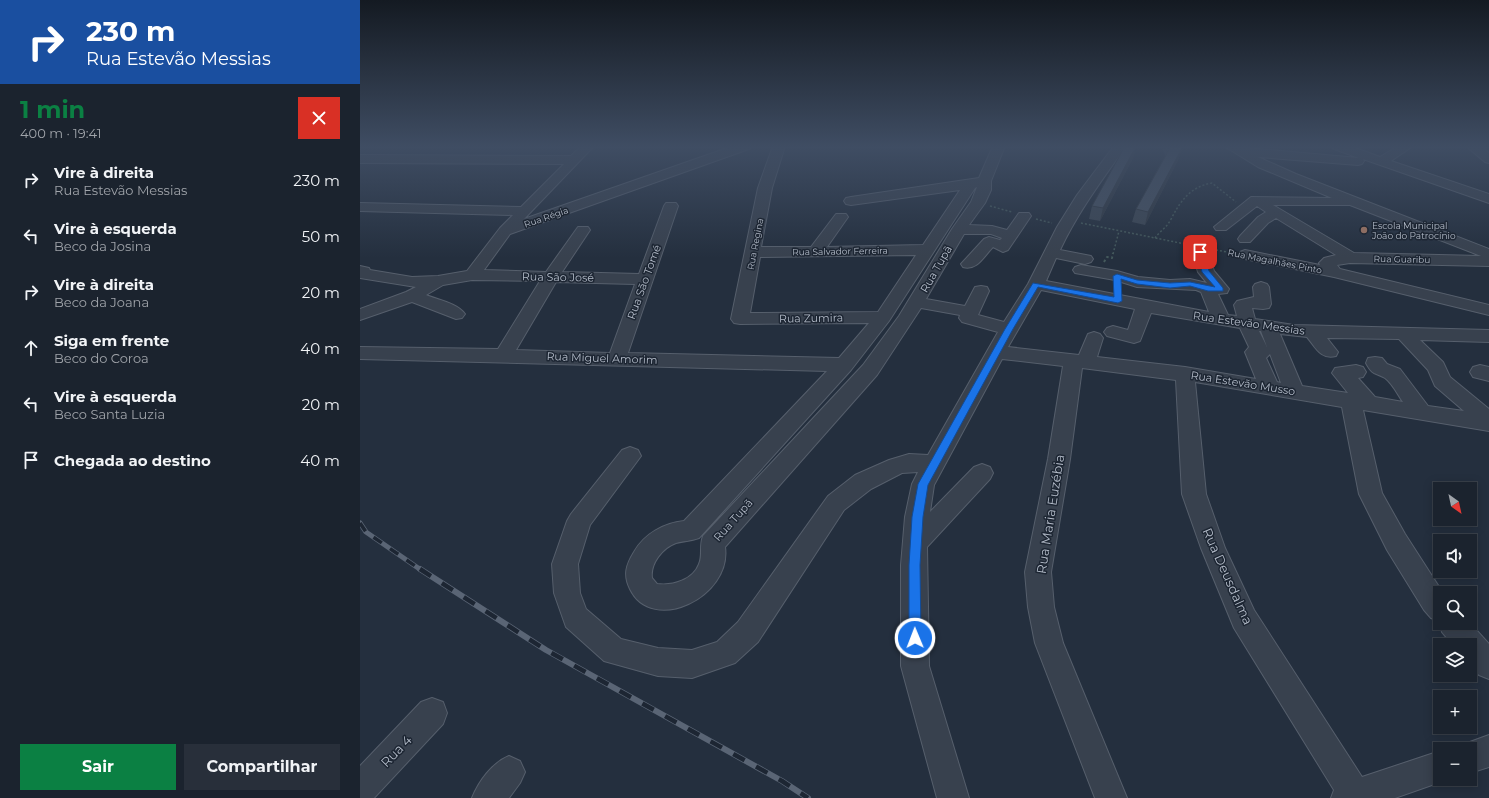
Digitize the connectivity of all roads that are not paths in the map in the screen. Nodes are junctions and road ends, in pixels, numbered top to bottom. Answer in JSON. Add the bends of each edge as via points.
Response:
{"nodes":[{"id":1,"x":552,"y":183,"type":"edge"},
{"id":2,"x":640,"y":183,"type":"edge"},
{"id":3,"x":767,"y":183,"type":"edge"},
{"id":4,"x":975,"y":183,"type":"edge"},
{"id":5,"x":977,"y":183,"type":"joint"},
{"id":6,"x":1093,"y":183,"type":"edge"},
{"id":7,"x":1308,"y":183,"type":"edge"},
{"id":8,"x":1443,"y":183,"type":"edge"},
{"id":9,"x":1489,"y":199,"type":"edge"},
{"id":10,"x":851,"y":201,"type":"dead end"},
{"id":11,"x":1359,"y":203,"type":"junction"},
{"id":12,"x":1251,"y":205,"type":"junction"},
{"id":13,"x":671,"y":206,"type":"dead end"},
{"id":14,"x":360,"y":207,"type":"edge"},
{"id":15,"x":524,"y":211,"type":"junction"},
{"id":16,"x":1275,"y":212,"type":"junction"},
{"id":17,"x":1024,"y":216,"type":"dead end"},
{"id":18,"x":841,"y":217,"type":"dead end"},
{"id":19,"x":1221,"y":227,"type":"dead end"},
{"id":20,"x":959,"y":229,"type":"junction"},
{"id":21,"x":583,"y":230,"type":"dead end"},
{"id":22,"x":505,"y":231,"type":"junction"},
{"id":23,"x":1245,"y":239,"type":"dead end"},
{"id":24,"x":1002,"y":242,"type":"junction"},
{"id":25,"x":1203,"y":247,"type":"road end"},
{"id":26,"x":926,"y":250,"type":"junction"},
{"id":27,"x":816,"y":251,"type":"junction"},
{"id":28,"x":753,"y":252,"type":"junction"},
{"id":29,"x":1052,"y":253,"type":"junction"},
{"id":30,"x":1489,"y":254,"type":"edge"},
{"id":31,"x":1245,"y":256,"type":"road end"},
{"id":32,"x":1350,"y":258,"type":"junction"},
{"id":33,"x":1489,"y":261,"type":"edge"},
{"id":34,"x":969,"y":264,"type":"dead end"},
{"id":35,"x":360,"y":271,"type":"edge"},
{"id":36,"x":1121,"y":271,"type":"junction"},
{"id":37,"x":1334,"y":272,"type":"junction"},
{"id":38,"x":472,"y":275,"type":"junction"},
{"id":39,"x":551,"y":277,"type":"junction"},
{"id":40,"x":645,"y":279,"type":"junction"},
{"id":41,"x":438,"y":281,"type":"junction"},
{"id":42,"x":1036,"y":284,"type":"junction"},
{"id":43,"x":1260,"y":287,"type":"dead end"},
{"id":44,"x":1208,"y":289,"type":"junction"},
{"id":45,"x":981,"y":291,"type":"dead end"},
{"id":46,"x":412,"y":296,"type":"junction"},
{"id":47,"x":1118,"y":301,"type":"junction"},
{"id":48,"x":917,"y":302,"type":"junction"},
{"id":49,"x":1145,"y":306,"type":"junction"},
{"id":50,"x":970,"y":312,"type":"junction"},
{"id":51,"x":1486,"y":313,"type":"edge"},
{"id":52,"x":456,"y":314,"type":"dead end"},
{"id":53,"x":1283,"y":314,"type":"dead end"},
{"id":54,"x":360,"y":315,"type":"edge"},
{"id":55,"x":883,"y":317,"type":"junction"},
{"id":56,"x":740,"y":319,"type":"joint"},
{"id":57,"x":1221,"y":319,"type":"junction"},
{"id":58,"x":1247,"y":323,"type":"junction"},
{"id":59,"x":1268,"y":327,"type":"junction"},
{"id":60,"x":1009,"y":329,"type":"junction"},
{"id":61,"x":1304,"y":331,"type":"junction"},
{"id":62,"x":1113,"y":332,"type":"dead end"},
{"id":63,"x":1357,"y":333,"type":"junction"},
{"id":64,"x":1404,"y":334,"type":"junction"},
{"id":65,"x":1489,"y":336,"type":"edge"},
{"id":66,"x":1094,"y":338,"type":"dead end"},
{"id":67,"x":996,"y":352,"type":"junction"},
{"id":68,"x":1329,"y":352,"type":"dead end"},
{"id":69,"x":360,"y":353,"type":"edge"},
{"id":70,"x":504,"y":354,"type":"junction"},
{"id":71,"x":617,"y":358,"type":"junction"},
{"id":72,"x":1080,"y":363,"type":"junction"},
{"id":73,"x":844,"y":365,"type":"junction"},
{"id":74,"x":1356,"y":372,"type":"dead end"},
{"id":75,"x":1185,"y":374,"type":"junction"},
{"id":76,"x":1270,"y":387,"type":"junction"},
{"id":77,"x":1296,"y":392,"type":"junction"},
{"id":78,"x":1360,"y":402,"type":"junction"},
{"id":79,"x":1422,"y":412,"type":"junction"},
{"id":80,"x":1489,"y":422,"type":"edge"},
{"id":81,"x":630,"y":456,"type":"dead end"},
{"id":82,"x":934,"y":464,"type":"junction"},
{"id":83,"x":982,"y":473,"type":"dead end"},
{"id":84,"x":916,"y":542,"type":"junction"},
{"id":85,"x":1433,"y":601,"type":"edge"},
{"id":86,"x":1458,"y":630,"type":"edge"},
{"id":87,"x":1489,"y":665,"type":"edge"},
{"id":88,"x":432,"y":713,"type":"dead end"},
{"id":89,"x":1489,"y":751,"type":"edge"},
{"id":90,"x":1477,"y":755,"type":"edge"},
{"id":91,"x":1433,"y":769,"type":"edge"},
{"id":92,"x":509,"y":772,"type":"dead end"},
{"id":93,"x":360,"y":789,"type":"edge"},
{"id":94,"x":1353,"y":797,"type":"edge"},
{"id":95,"x":488,"y":798,"type":"edge"},
{"id":96,"x":952,"y":798,"type":"edge"},
{"id":97,"x":1111,"y":798,"type":"edge"}],
"edges":[{"from":1,"to":15,"type":"street"},
{"from":2,"to":22,"type":"street","name":"Rua Régia"},
{"from":3,"to":28,"type":"street","name":"Rua Regina"},
{"from":4,"to":10,"type":"street"},
{"from":5,"to":20,"type":"street","name":"Rua Tupã","via":[[984,190]]},
{"from":5,"to":26,"type":"street","name":"Rua Tupã"},
{"from":6,"to":29,"type":"street","via":[[1068,221]]},
{"from":7,"to":11,"type":"street"},
{"from":8,"to":9,"type":"street"},
{"from":11,"to":12,"type":"street"},
{"from":11,"to":30,"type":"street"},
{"from":12,"to":16,"type":"street"},
{"from":12,"to":19,"type":"street"},
{"from":13,"to":40,"type":"street","name":"Rua São Tomé"},
{"from":14,"to":15,"type":"street"},
{"from":15,"to":22,"type":"street"},
{"from":16,"to":23,"type":"street","via":[[1263,220]]},
{"from":16,"to":32,"type":"street"},
{"from":17,"to":24,"type":"street"},
{"from":18,"to":27,"type":"street"},
{"from":20,"to":24,"type":"street","via":[[992,230]]},
{"from":20,"to":48,"type":"street","name":"Rua Tupã"},
{"from":21,"to":39,"type":"street"},
{"from":22,"to":38,"type":"street"},
{"from":24,"to":34,"type":"street"},
{"from":25,"to":44,"type":"street","via":[[1200,252],[1206,272],[1221,289]]},
{"from":26,"to":27,"type":"street","name":"Rua Salvador Ferreira"},
{"from":26,"to":55,"type":"street","name":"Rua Tupã"},
{"from":27,"to":28,"type":"street","name":"Rua Salvador Ferreira"},
{"from":28,"to":56,"type":"street","name":"Rua Regina"},
{"from":29,"to":36,"type":"street","via":[[1083,264]]},
{"from":29,"to":42,"type":"street"},
{"from":31,"to":37,"type":"street","name":"Rua Magalhães Pinto"},
{"from":32,"to":33,"type":"street","name":"Rua Guaribu"},
{"from":32,"to":37,"type":"street","name":"Rua Guaribu","via":[[1330,260],[1327,263]]},
{"from":35,"to":41,"type":"street","via":[[412,282]]},
{"from":36,"to":44,"type":"street","via":[[1137,282],[1190,284]]},
{"from":36,"to":47,"type":"street"},
{"from":37,"to":51,"type":"street","name":"Rua Magalhães Pinto"},
{"from":38,"to":39,"type":"street","name":"Rua São José"},
{"from":38,"to":41,"type":"street","name":"Rua São José"},
{"from":39,"to":40,"type":"street","name":"Rua São José"},
{"from":39,"to":70,"type":"street"},
{"from":40,"to":71,"type":"street","name":"Rua São Tomé"},
{"from":41,"to":46,"type":"street"},
{"from":42,"to":47,"type":"street","name":"Rua Estevão Messias"},
{"from":42,"to":60,"type":"street"},
{"from":43,"to":58,"type":"street","via":[[1263,304],[1251,302],[1243,305]]},
{"from":44,"to":57,"type":"street"},
{"from":45,"to":50,"type":"street"},
{"from":46,"to":52,"type":"street"},
{"from":46,"to":54,"type":"street"},
{"from":47,"to":49,"type":"street","name":"Rua Estevão Messias"},
{"from":48,"to":50,"type":"street"},
{"from":48,"to":73,"type":"street","name":"Rua Tupã","via":[[870,370],[712,544],[714,558],[708,575],[694,589],[675,597],[656,596],[643,588],[638,573],[642,557],[655,543],[672,533],[690,531]]},
{"from":49,"to":57,"type":"street","name":"Rua Estevão Messias"},
{"from":49,"to":62,"type":"street","via":[[1134,337]]},
{"from":50,"to":60,"type":"street","via":[[968,318]]},
{"from":53,"to":61,"type":"street"},
{"from":55,"to":56,"type":"street","name":"Rua Zumira"},
{"from":55,"to":73,"type":"street","name":"Rua Tupã"},
{"from":57,"to":58,"type":"street","name":"Rua Estevão Messias"},
{"from":58,"to":59,"type":"street","name":"Rua Estevão Messias"},
{"from":58,"to":76,"type":"street","via":[[1261,353],[1254,352]]},
{"from":59,"to":61,"type":"street","name":"Rua Estevão Messias"},
{"from":59,"to":77,"type":"street"},
{"from":60,"to":67,"type":"street"},
{"from":61,"to":63,"type":"street","name":"Rua Estevão Messias"},
{"from":61,"to":68,"type":"street"},
{"from":63,"to":64,"type":"street","name":"Rua Estevão Messias"},
{"from":63,"to":79,"type":"street","via":[[1380,369],[1393,374]]},
{"from":64,"to":65,"type":"street","name":"Rua Estevão Messias"},
{"from":64,"to":80,"type":"street","via":[[1436,367],[1442,381]]},
{"from":66,"to":72,"type":"street","name":"Rua Maria Euzébia"},
{"from":67,"to":72,"type":"street","name":"Rua Estevão Musso"},
{"from":67,"to":82,"type":"street"},
{"from":69,"to":70,"type":"street","name":"Rua Miguel Amorim"},
{"from":70,"to":71,"type":"street","name":"Rua Miguel Amorim"},
{"from":71,"to":73,"type":"street","name":"Rua Miguel Amorim"},
{"from":72,"to":75,"type":"street","name":"Rua Estevão Musso"},
{"from":72,"to":97,"type":"street","name":"Rua Maria Euzébia","via":[[1038,572],[1049,643]]},
{"from":74,"to":78,"type":"street","via":[[1342,373]]},
{"from":75,"to":76,"type":"street","name":"Rua Estevão Musso"},
{"from":75,"to":94,"type":"street","name":"Rua Deusdalma","via":[[1194,494],[1213,548],[1244,619]]},
{"from":76,"to":77,"type":"street","name":"Rua Estevão Musso"},
{"from":77,"to":78,"type":"street","name":"Rua Estevão Musso"},
{"from":78,"to":79,"type":"street","name":"Rua Estevão Musso"},
{"from":78,"to":85,"type":"street","via":[[1371,494],[1396,542]]},
{"from":79,"to":80,"type":"street","name":"Rua Estevão Musso"},
{"from":81,"to":82,"type":"street","via":[[579,521],[565,564],[567,593],[576,618],[614,651],[658,662],[692,664],[725,652],[748,632],[836,503],[863,482],[897,466],[909,463]]},
{"from":82,"to":84,"type":"street","via":[[923,484],[917,517]]},
{"from":83,"to":84,"type":"street"},
{"from":84,"to":96,"type":"street","via":[[915,666]]},
{"from":86,"to":87,"type":"street"},
{"from":88,"to":93,"type":"street","name":"Rua 4"},
{"from":89,"to":90,"type":"street"},
{"from":91,"to":94,"type":"street"},
{"from":92,"to":95,"type":"street"}]}
